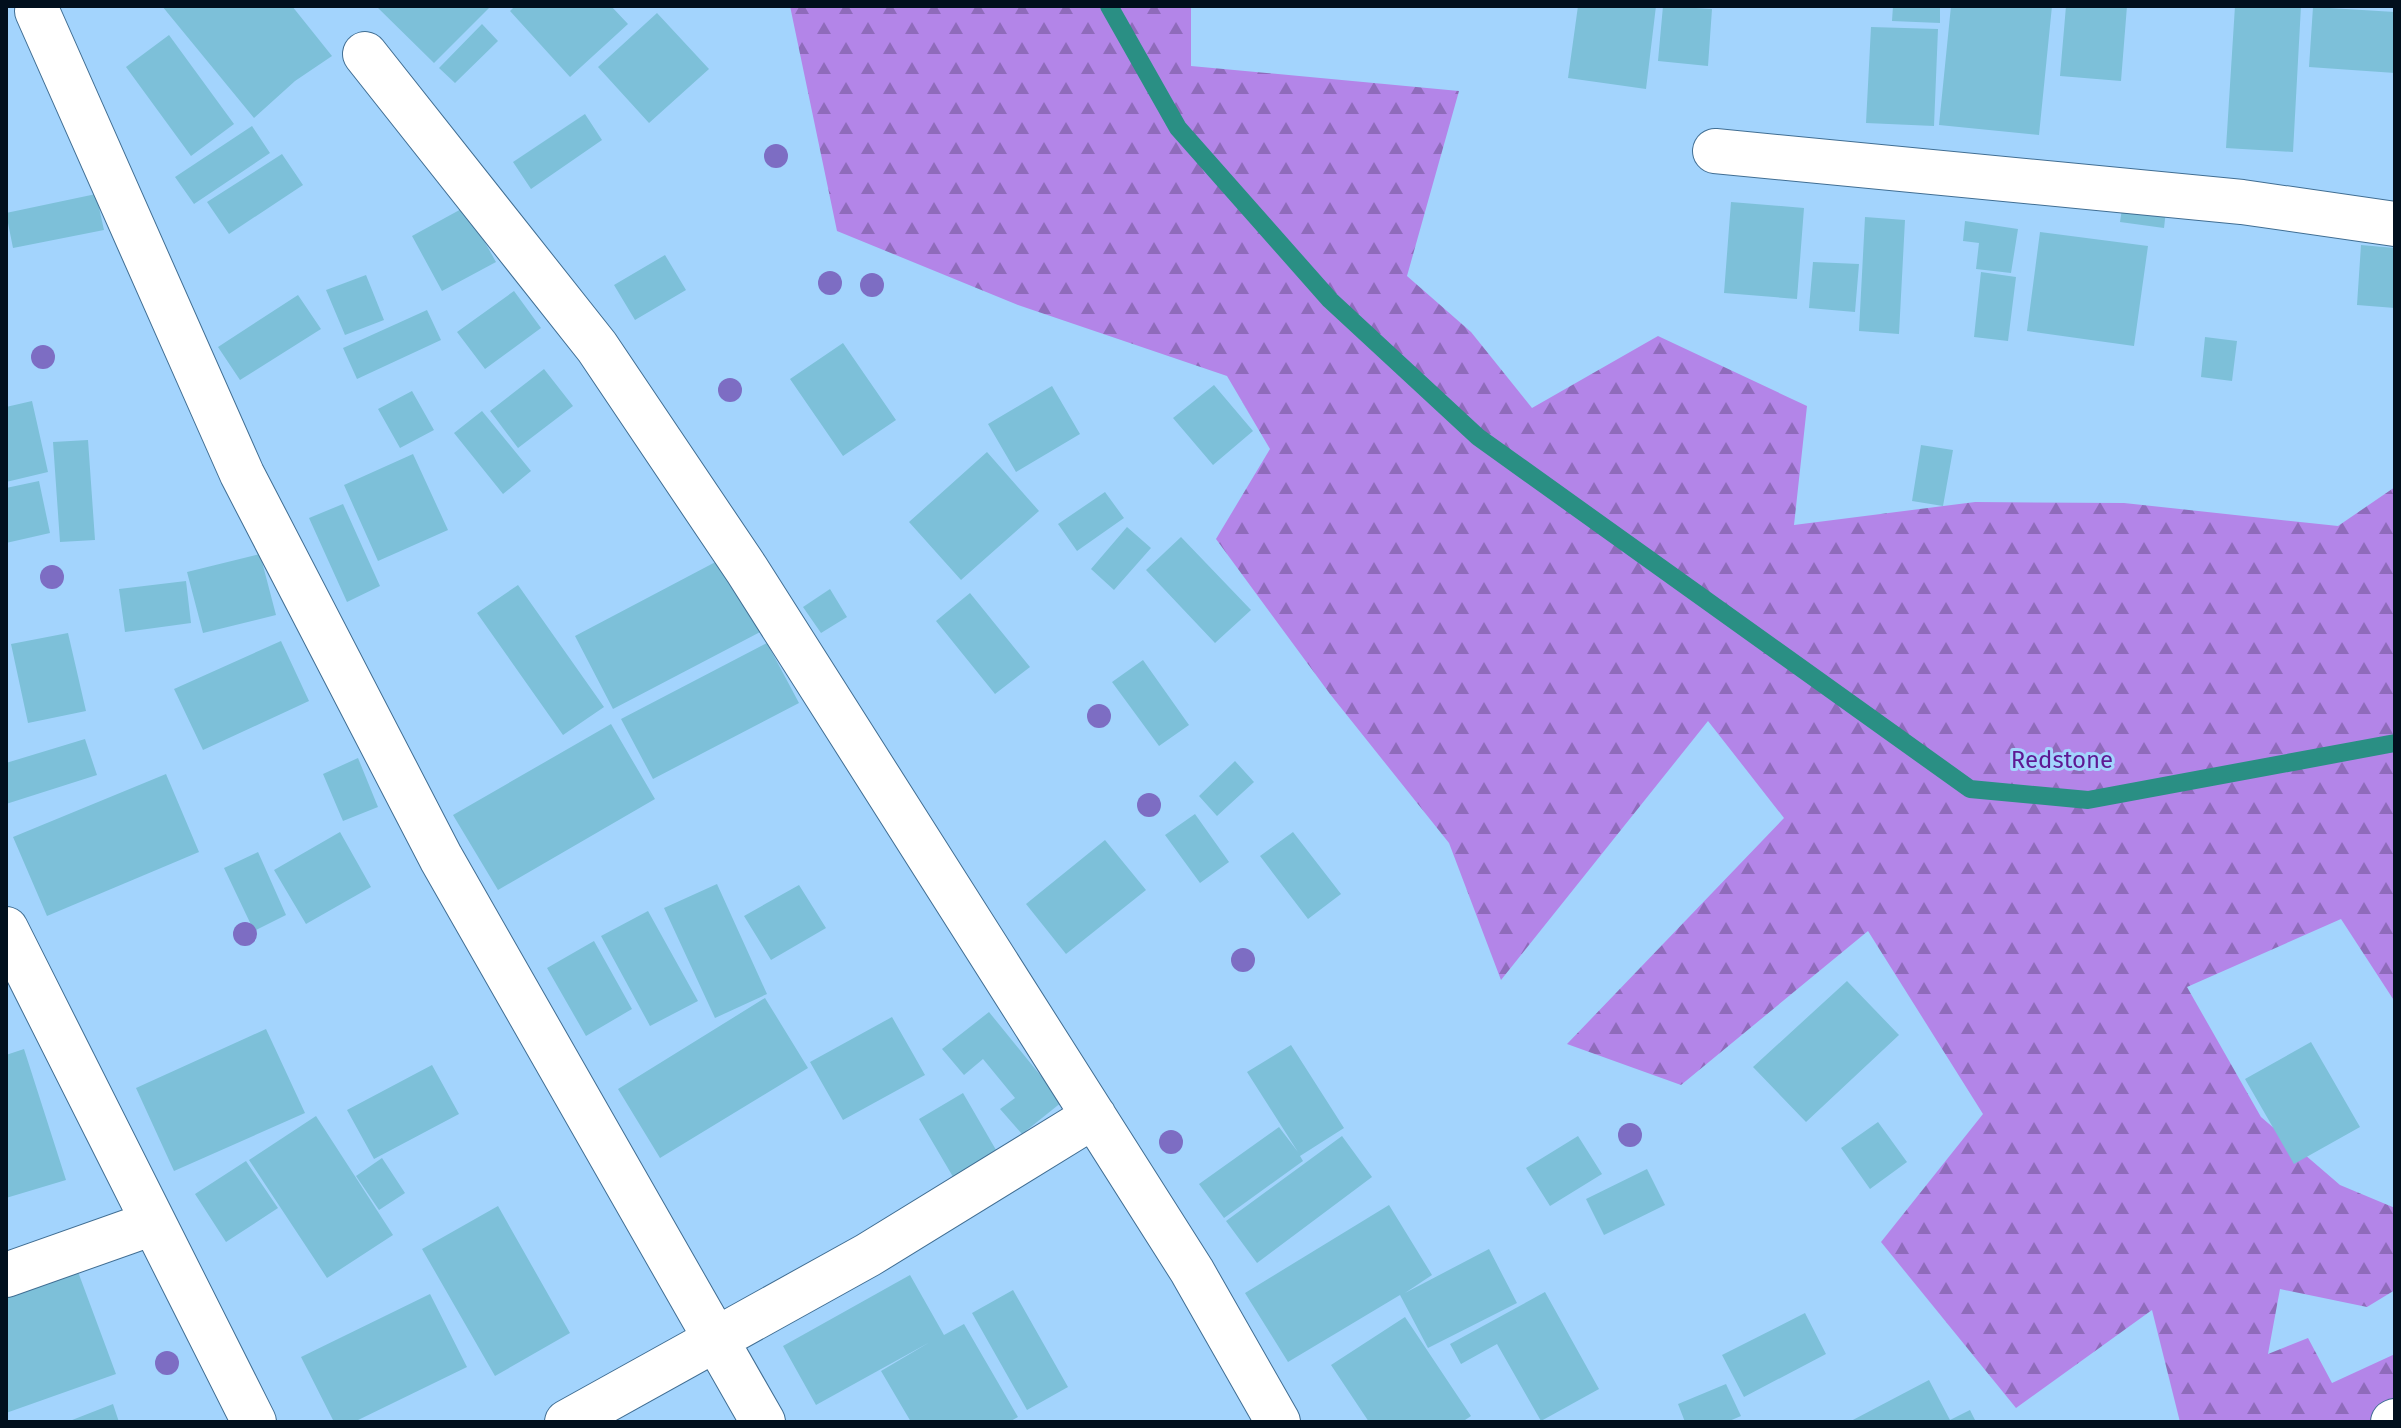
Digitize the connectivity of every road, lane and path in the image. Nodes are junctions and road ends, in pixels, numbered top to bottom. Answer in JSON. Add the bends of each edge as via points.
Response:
{"nodes":[{"id":1,"x":37,"y":11,"type":"dead end"},
{"id":2,"x":365,"y":54,"type":"dead end"},
{"id":3,"x":1715,"y":151,"type":"dead end"},
{"id":4,"x":2395,"y":224,"type":"edge"},
{"id":5,"x":6,"y":929,"type":"edge"},
{"id":6,"x":1094,"y":1116,"type":"junction"},
{"id":7,"x":153,"y":1223,"type":"junction"},
{"id":8,"x":6,"y":1275,"type":"edge"},
{"id":9,"x":717,"y":1340,"type":"junction"},
{"id":10,"x":254,"y":1422,"type":"edge"},
{"id":11,"x":567,"y":1422,"type":"edge"},
{"id":12,"x":763,"y":1422,"type":"edge"},
{"id":13,"x":1278,"y":1422,"type":"edge"}],
"edges":[{"from":1,"to":9,"type":"street","via":[[242,474],[441,858]]},
{"from":2,"to":6,"type":"street","via":[[597,347],[756,583]]},
{"from":3,"to":4,"type":"street","via":[[2242,202]]},
{"from":5,"to":7,"type":"street"},
{"from":6,"to":9,"type":"street","via":[[868,1255]]},
{"from":6,"to":13,"type":"street","via":[[1192,1271]]},
{"from":7,"to":8,"type":"street"},
{"from":7,"to":10,"type":"street"},
{"from":9,"to":11,"type":"street"},
{"from":9,"to":12,"type":"street"}]}
